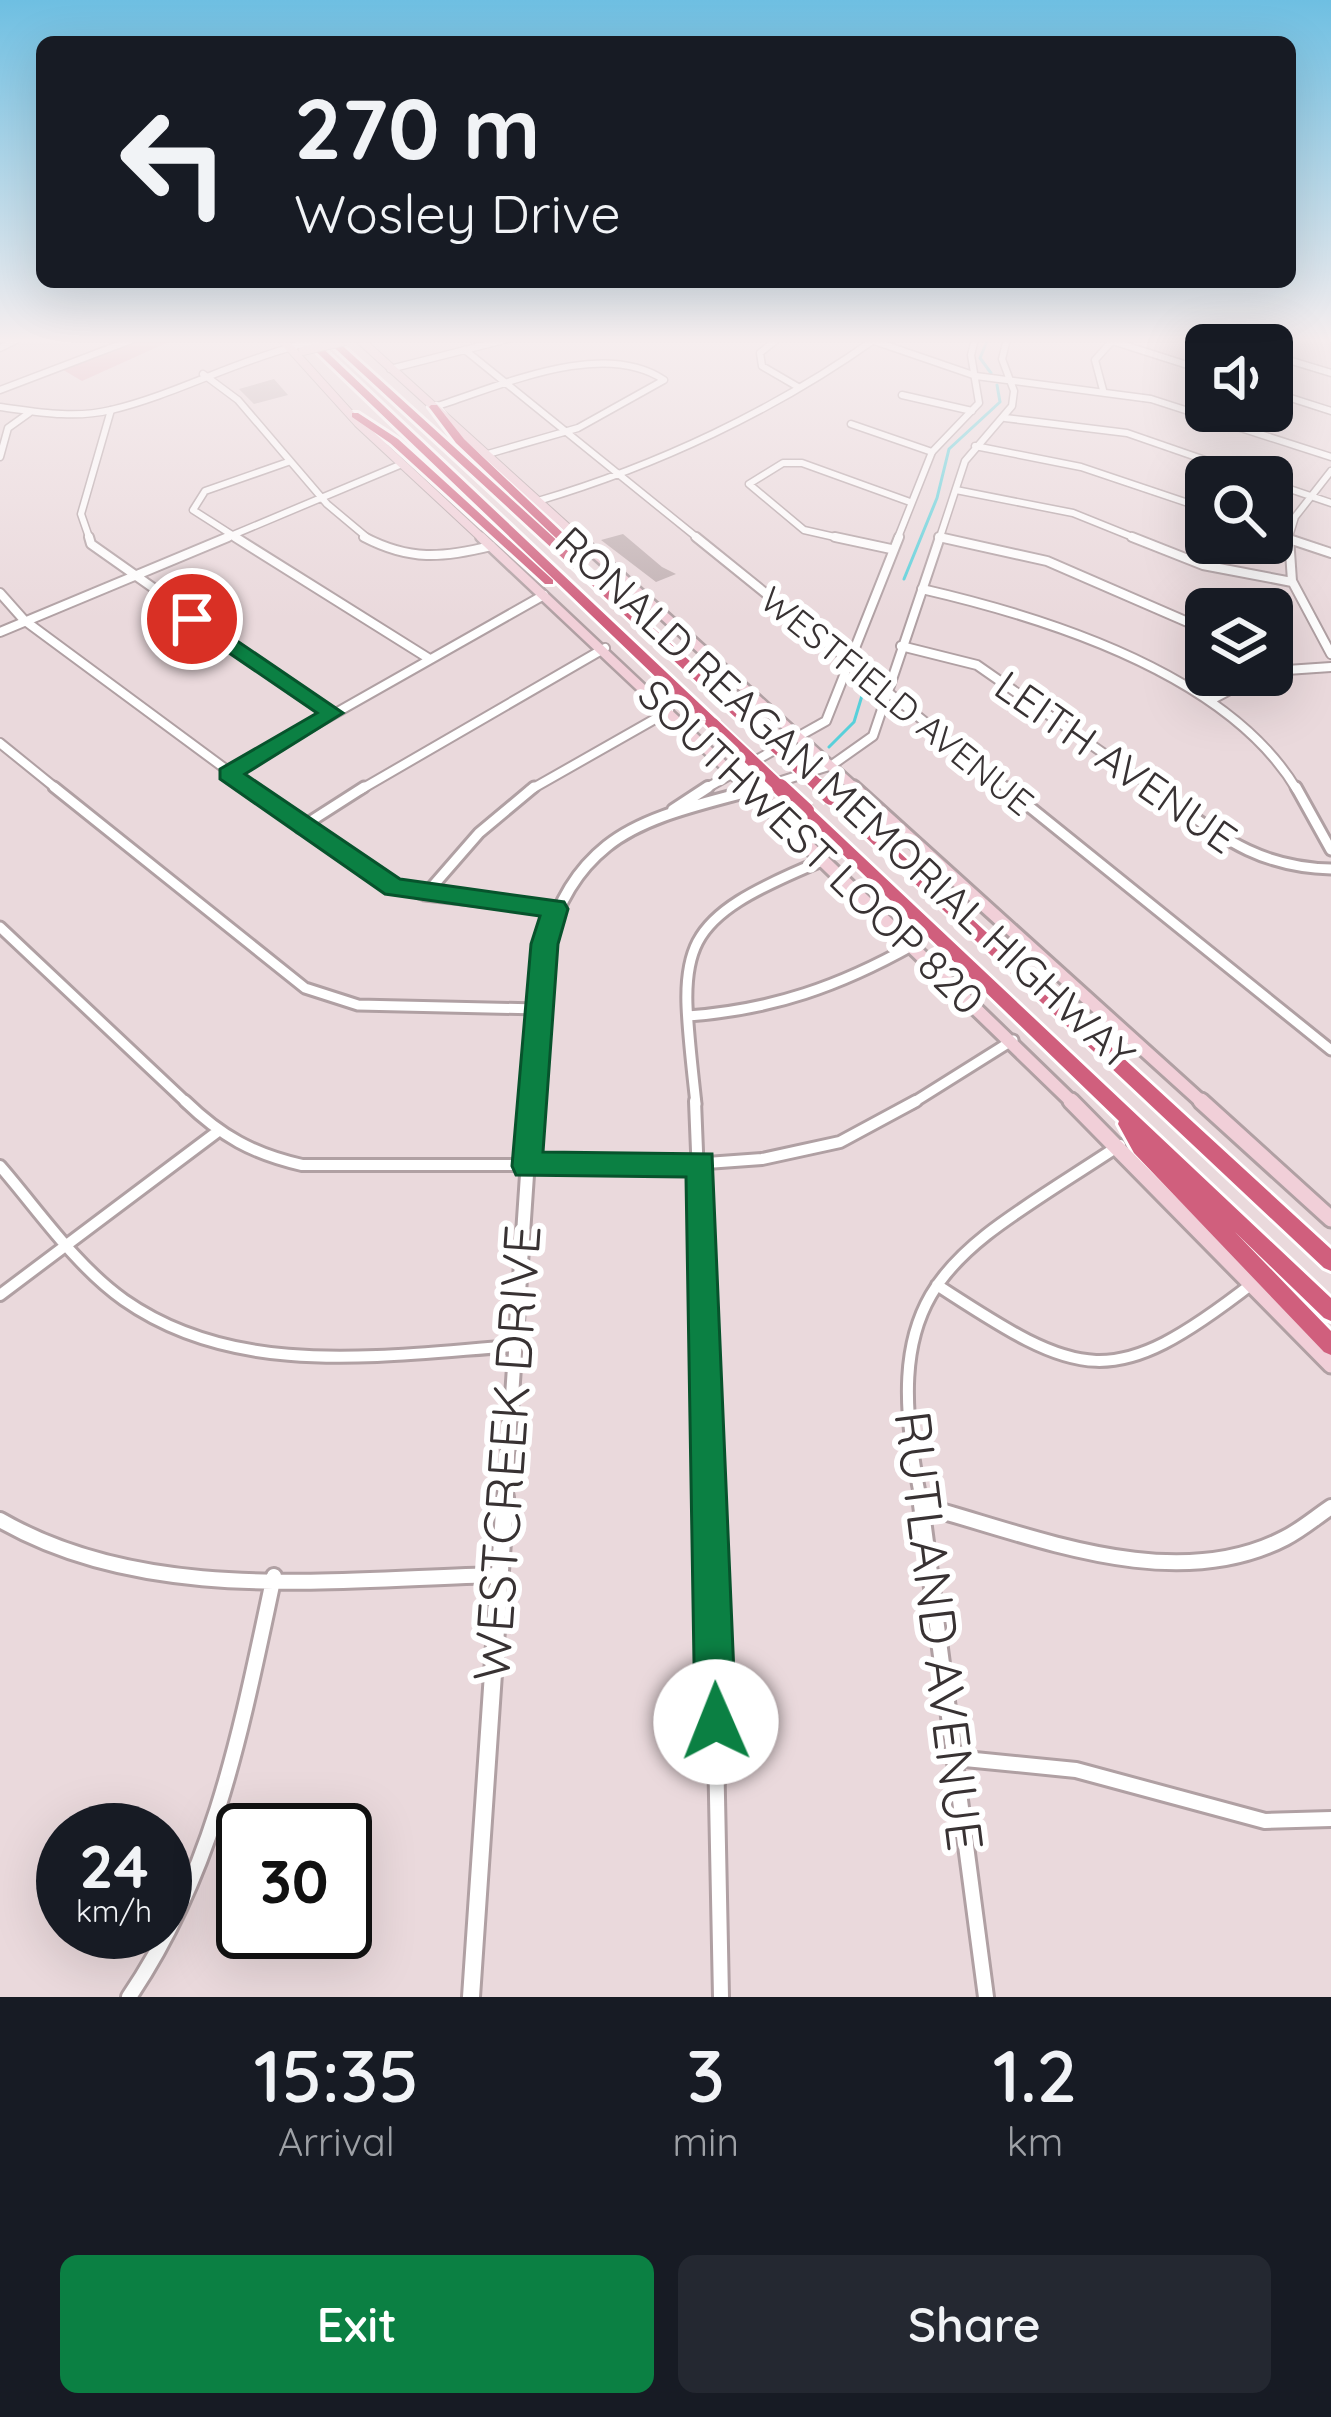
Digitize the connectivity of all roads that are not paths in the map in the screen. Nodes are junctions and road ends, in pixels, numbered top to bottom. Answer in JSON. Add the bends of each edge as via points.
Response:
{"nodes":[{"id":1,"x":105,"y":432,"type":"edge"},
{"id":2,"x":264,"y":432,"type":"edge"},
{"id":3,"x":371,"y":432,"type":"edge"},
{"id":4,"x":380,"y":432,"type":"edge"},
{"id":5,"x":393,"y":432,"type":"edge"},
{"id":6,"x":430,"y":432,"type":"edge"},
{"id":7,"x":453,"y":432,"type":"edge"},
{"id":8,"x":463,"y":432,"type":"edge"},
{"id":9,"x":568,"y":432,"type":"joint"},
{"id":10,"x":710,"y":432,"type":"edge"},
{"id":11,"x":875,"y":432,"type":"edge"},
{"id":12,"x":951,"y":432,"type":"edge"},
{"id":13,"x":990,"y":432,"type":"edge"},
{"id":14,"x":1113,"y":432,"type":"edge"},
{"id":15,"x":1255,"y":432,"type":"edge"},
{"id":16,"x":975,"y":446,"type":"junction"},
{"id":17,"x":932,"y":452,"type":"junction"},
{"id":18,"x":488,"y":454,"type":"junction"},
{"id":19,"x":1192,"y":456,"type":"edge"},
{"id":20,"x":1331,"y":457,"type":"edge"},
{"id":21,"x":288,"y":462,"type":"junction"},
{"id":22,"x":402,"y":464,"type":"junction"},
{"id":23,"x":1331,"y":471,"type":"edge"},
{"id":24,"x":621,"y":478,"type":"junction"},
{"id":25,"x":956,"y":490,"type":"junction"},
{"id":26,"x":1293,"y":490,"type":"edge"},
{"id":27,"x":1306,"y":495,"type":"junction"},
{"id":28,"x":320,"y":500,"type":"junction"},
{"id":29,"x":538,"y":501,"type":"junction"},
{"id":30,"x":910,"y":502,"type":"junction"},
{"id":31,"x":1185,"y":502,"type":"edge"},
{"id":32,"x":1331,"y":503,"type":"edge"},
{"id":33,"x":1293,"y":522,"type":"edge"},
{"id":34,"x":229,"y":536,"type":"junction"},
{"id":35,"x":940,"y":537,"type":"junction"},
{"id":36,"x":1293,"y":541,"type":"edge"},
{"id":37,"x":491,"y":546,"type":"junction"},
{"id":38,"x":891,"y":550,"type":"junction"},
{"id":39,"x":1331,"y":553,"type":"edge"},
{"id":40,"x":1289,"y":564,"type":"edge"},
{"id":41,"x":129,"y":575,"type":"junction"},
{"id":42,"x":1292,"y":582,"type":"junction"},
{"id":43,"x":597,"y":584,"type":"junction"},
{"id":44,"x":922,"y":589,"type":"junction"},
{"id":45,"x":0,"y":593,"type":"edge"},
{"id":46,"x":544,"y":595,"type":"junction"},
{"id":47,"x":588,"y":604,"type":"junction"},
{"id":48,"x":24,"y":620,"type":"junction"},
{"id":49,"x":1185,"y":621,"type":"edge"},
{"id":50,"x":0,"y":632,"type":"edge"},
{"id":51,"x":902,"y":646,"type":"junction"},
{"id":52,"x":604,"y":648,"type":"junction"},
{"id":53,"x":1331,"y":654,"type":"edge"},
{"id":54,"x":428,"y":658,"type":"junction"},
{"id":55,"x":850,"y":663,"type":"junction"},
{"id":56,"x":1331,"y":667,"type":"edge"},
{"id":57,"x":1293,"y":670,"type":"edge"},
{"id":58,"x":886,"y":693,"type":"junction"},
{"id":59,"x":1219,"y":696,"type":"edge"},
{"id":60,"x":1211,"y":700,"type":"junction"},
{"id":61,"x":669,"y":711,"type":"junction"},
{"id":62,"x":332,"y":713,"type":"junction"},
{"id":63,"x":800,"y":738,"type":"junction"},
{"id":64,"x":0,"y":743,"type":"edge"},
{"id":65,"x":832,"y":766,"type":"junction"},
{"id":66,"x":732,"y":771,"type":"junction"},
{"id":67,"x":228,"y":774,"type":"junction"},
{"id":68,"x":753,"y":791,"type":"junction"},
{"id":69,"x":660,"y":819,"type":"junction"},
{"id":70,"x":300,"y":828,"type":"junction"},
{"id":71,"x":1331,"y":850,"type":"edge"},
{"id":72,"x":824,"y":860,"type":"junction"},
{"id":73,"x":1331,"y":869,"type":"edge"},
{"id":74,"x":425,"y":895,"type":"junction"},
{"id":75,"x":555,"y":909,"type":"junction"},
{"id":76,"x":0,"y":927,"type":"edge"},
{"id":77,"x":914,"y":945,"type":"junction"},
{"id":78,"x":538,"y":1009,"type":"junction"},
{"id":79,"x":688,"y":1016,"type":"junction"},
{"id":80,"x":1013,"y":1040,"type":"junction"},
{"id":81,"x":1331,"y":1050,"type":"edge"},
{"id":82,"x":1118,"y":1107,"type":"junction"},
{"id":83,"x":217,"y":1132,"type":"junction"},
{"id":84,"x":1120,"y":1145,"type":"junction"},
{"id":85,"x":701,"y":1163,"type":"junction"},
{"id":86,"x":0,"y":1166,"type":"edge"},
{"id":87,"x":527,"y":1166,"type":"junction"},
{"id":88,"x":1331,"y":1219,"type":"edge"},
{"id":89,"x":69,"y":1243,"type":"junction"},
{"id":90,"x":1331,"y":1258,"type":"edge"},
{"id":91,"x":1253,"y":1283,"type":"junction"},
{"id":92,"x":937,"y":1285,"type":"junction"},
{"id":93,"x":0,"y":1295,"type":"edge"},
{"id":94,"x":1331,"y":1311,"type":"edge"},
{"id":95,"x":515,"y":1346,"type":"junction"},
{"id":96,"x":1331,"y":1346,"type":"edge"},
{"id":97,"x":1331,"y":1366,"type":"edge"},
{"id":98,"x":922,"y":1506,"type":"junction"},
{"id":99,"x":1331,"y":1507,"type":"edge"},
{"id":100,"x":0,"y":1520,"type":"edge"},
{"id":101,"x":499,"y":1575,"type":"junction"},
{"id":102,"x":274,"y":1576,"type":"junction"},
{"id":103,"x":955,"y":1758,"type":"junction"},
{"id":104,"x":1331,"y":1819,"type":"edge"},
{"id":105,"x":129,"y":1997,"type":"edge"},
{"id":106,"x":471,"y":1997,"type":"edge"},
{"id":107,"x":721,"y":1997,"type":"edge"},
{"id":108,"x":986,"y":1997,"type":"edge"}],
"edges":[{"from":1,"to":41,"type":"street","via":[[81,522],[91,544]]},
{"from":2,"to":21,"type":"street"},
{"from":3,"to":22,"type":"main road","name":"SOUTHWEST LOOP 820"},
{"from":4,"to":47,"type":"highway","via":[[559,591]]},
{"from":5,"to":47,"type":"highway","name":"RONALD REAGAN MEMORIAL HIGHWAY"},
{"from":6,"to":43,"type":"highway","name":"RONALD REAGAN MEMORIAL HIGHWAY"},
{"from":7,"to":43,"type":"highway","via":[[594,570]]},
{"from":8,"to":18,"type":"main road","name":"SOUTHWEST LOOP 820"},
{"from":9,"to":18,"type":"street"},
{"from":9,"to":24,"type":"street","name":"WESTFIELD AVENUE"},
{"from":10,"to":24,"type":"street"},
{"from":11,"to":17,"type":"street"},
{"from":12,"to":17,"type":"street","name":"WESTCREEK DRIVE"},
{"from":13,"to":16,"type":"street","name":"WESTCREEK DRIVE"},
{"from":14,"to":19,"type":"street"},
{"from":15,"to":20,"type":"street"},
{"from":16,"to":25,"type":"street","name":"WESTCREEK DRIVE"},
{"from":16,"to":31,"type":"street","via":[[1081,467]]},
{"from":17,"to":30,"type":"street","name":"WESTCREEK DRIVE"},
{"from":18,"to":29,"type":"main road","name":"SOUTHWEST LOOP 820"},
{"from":21,"to":28,"type":"street"},
{"from":21,"to":34,"type":"street","via":[[197,497],[197,516]]},
{"from":22,"to":28,"type":"street"},
{"from":22,"to":37,"type":"main road","name":"SOUTHWEST LOOP 820"},
{"from":23,"to":27,"type":"street"},
{"from":24,"to":29,"type":"street"},
{"from":24,"to":55,"type":"street","name":"WESTFIELD AVENUE"},
{"from":25,"to":35,"type":"street","name":"WESTCREEK DRIVE"},
{"from":25,"to":42,"type":"street","via":[[1073,513],[1203,565]]},
{"from":26,"to":27,"type":"street"},
{"from":27,"to":32,"type":"street"},
{"from":27,"to":33,"type":"street"},
{"from":28,"to":34,"type":"street"},
{"from":28,"to":37,"type":"street","via":[[396,552],[452,557]]},
{"from":29,"to":63,"type":"main road","name":"SOUTHWEST LOOP 820"},
{"from":30,"to":38,"type":"street","name":"WESTCREEK DRIVE"},
{"from":30,"to":38,"type":"street","via":[[802,463],[753,478],[750,490],[793,523]]},
{"from":34,"to":41,"type":"street"},
{"from":34,"to":54,"type":"street"},
{"from":35,"to":44,"type":"street","name":"WESTCREEK DRIVE"},
{"from":35,"to":49,"type":"street","via":[[1047,561]]},
{"from":36,"to":39,"type":"street"},
{"from":37,"to":46,"type":"main road","name":"SOUTHWEST LOOP 820"},
{"from":38,"to":55,"type":"street","name":"WESTCREEK DRIVE"},
{"from":40,"to":42,"type":"street"},
{"from":41,"to":48,"type":"street"},
{"from":41,"to":62,"type":"street"},
{"from":42,"to":53,"type":"street"},
{"from":43,"to":90,"type":"highway","name":"RONALD REAGAN MEMORIAL HIGHWAY","bridge":true},
{"from":44,"to":51,"type":"street","name":"WESTCREEK DRIVE"},
{"from":44,"to":60,"type":"street","via":[[1022,616]]},
{"from":45,"to":48,"type":"street"},
{"from":46,"to":52,"type":"main road","name":"SOUTHWEST LOOP 820"},
{"from":46,"to":54,"type":"street"},
{"from":47,"to":82,"type":"highway","name":"RONALD REAGAN MEMORIAL HIGHWAY","bridge":true},
{"from":48,"to":50,"type":"street"},
{"from":48,"to":67,"type":"street"},
{"from":51,"to":58,"type":"street","name":"WESTCREEK DRIVE"},
{"from":51,"to":73,"type":"street","name":"LEITH AVENUE","via":[[977,665],[1249,855],[1288,868]]},
{"from":52,"to":61,"type":"main road","name":"SOUTHWEST LOOP 820"},
{"from":52,"to":70,"type":"street"},
{"from":54,"to":62,"type":"street"},
{"from":55,"to":58,"type":"street","name":"WESTFIELD AVENUE"},
{"from":55,"to":63,"type":"street","name":"WESTCREEK DRIVE","via":[[826,721]]},
{"from":56,"to":57,"type":"street"},
{"from":58,"to":65,"type":"street","name":"WESTCREEK DRIVE","via":[[872,736]]},
{"from":58,"to":81,"type":"street","name":"WESTFIELD AVENUE"},
{"from":59,"to":60,"type":"street"},
{"from":60,"to":71,"type":"street","via":[[1274,755]]},
{"from":61,"to":66,"type":"main road","name":"SOUTHWEST LOOP 820"},
{"from":61,"to":74,"type":"street","via":[[530,785]]},
{"from":62,"to":67,"type":"street"},
{"from":63,"to":65,"type":"main road","name":"SOUTHWEST LOOP 820"},
{"from":63,"to":66,"type":"street","name":"WESTCREEK DRIVE"},
{"from":64,"to":78,"type":"street","via":[[305,988],[358,1005]]},
{"from":65,"to":68,"type":"street","name":"WESTCREEK DRIVE"},
{"from":65,"to":88,"type":"main road","name":"SOUTHWEST LOOP 820"},
{"from":66,"to":68,"type":"main road","name":"SOUTHWEST LOOP 820"},
{"from":66,"to":69,"type":"street","name":"WESTCREEK DRIVE"},
{"from":67,"to":70,"type":"street"},
{"from":68,"to":69,"type":"street","name":"WESTCREEK DRIVE"},
{"from":68,"to":72,"type":"main road","name":"SOUTHWEST LOOP 820"},
{"from":69,"to":75,"type":"street","name":"WESTCREEK DRIVE","via":[[607,845]]},
{"from":70,"to":74,"type":"street","via":[[372,877]]},
{"from":72,"to":77,"type":"main road","name":"SOUTHWEST LOOP 820"},
{"from":72,"to":79,"type":"street","via":[[752,892],[702,929],[691,956]]},
{"from":74,"to":75,"type":"street"},
{"from":75,"to":78,"type":"street","name":"WESTCREEK DRIVE"},
{"from":76,"to":83,"type":"street"},
{"from":77,"to":79,"type":"street","via":[[816,997],[750,1013]]},
{"from":77,"to":80,"type":"main road","name":"SOUTHWEST LOOP 820"},
{"from":78,"to":87,"type":"street","name":"WESTCREEK DRIVE"},
{"from":79,"to":85,"type":"street"},
{"from":80,"to":84,"type":"main road","name":"SOUTHWEST LOOP 820"},
{"from":80,"to":85,"type":"street","via":[[840,1142]]},
{"from":82,"to":94,"type":"highway","name":"RONALD REAGAN MEMORIAL HIGHWAY"},
{"from":82,"to":96,"type":"highway","via":[[1140,1147]]},
{"from":83,"to":87,"type":"street","via":[[258,1155],[302,1166]]},
{"from":83,"to":89,"type":"street"},
{"from":84,"to":91,"type":"main road","name":"SOUTHWEST LOOP 820"},
{"from":84,"to":92,"type":"street","name":"RUTLAND AVENUE","via":[[985,1238]]},
{"from":85,"to":87,"type":"street"},
{"from":85,"to":107,"type":"street"},
{"from":86,"to":89,"type":"street"},
{"from":87,"to":95,"type":"street","name":"WESTCREEK DRIVE"},
{"from":89,"to":93,"type":"street"},
{"from":89,"to":95,"type":"street","via":[[158,1322],[244,1350],[308,1358]]},
{"from":91,"to":92,"type":"street","via":[[1162,1351],[1082,1365],[1033,1348]]},
{"from":91,"to":97,"type":"main road","name":"SOUTHWEST LOOP 820"},
{"from":92,"to":98,"type":"street","name":"RUTLAND AVENUE","via":[[919,1315],[907,1366]]},
{"from":95,"to":101,"type":"street","name":"WESTCREEK DRIVE"},
{"from":98,"to":99,"type":"street","via":[[1139,1563],[1178,1564],[1248,1554]]},
{"from":98,"to":103,"type":"street","name":"RUTLAND AVENUE"},
{"from":100,"to":102,"type":"street","via":[[40,1546],[147,1572]]},
{"from":101,"to":102,"type":"street"},
{"from":101,"to":106,"type":"street","name":"WESTCREEK DRIVE"},
{"from":102,"to":105,"type":"street","via":[[213,1838],[185,1910]]},
{"from":103,"to":104,"type":"street","via":[[1080,1771],[1188,1808],[1276,1823]]},
{"from":103,"to":108,"type":"street","name":"RUTLAND AVENUE"}]}
